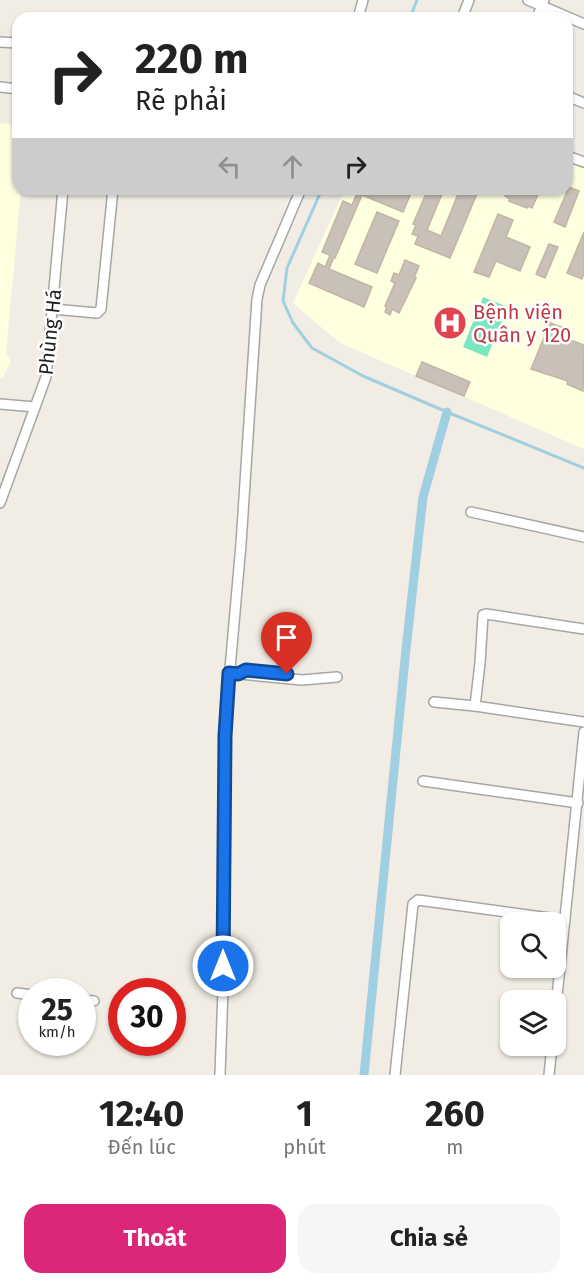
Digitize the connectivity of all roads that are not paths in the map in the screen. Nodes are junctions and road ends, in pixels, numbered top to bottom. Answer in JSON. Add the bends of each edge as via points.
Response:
{"nodes":[{"id":1,"x":528,"y":0,"type":"edge"},
{"id":2,"x":543,"y":3,"type":"edge"},
{"id":3,"x":561,"y":12,"type":"edge"},
{"id":4,"x":62,"y":195,"type":"edge"},
{"id":5,"x":112,"y":195,"type":"edge"},
{"id":6,"x":298,"y":195,"type":"edge"},
{"id":7,"x":53,"y":309,"type":"junction"},
{"id":8,"x":0,"y":404,"type":"edge"},
{"id":9,"x":35,"y":407,"type":"junction"},
{"id":10,"x":1,"y":499,"type":"edge"},
{"id":11,"x":471,"y":512,"type":"dead end"},
{"id":12,"x":584,"y":537,"type":"edge"},
{"id":13,"x":584,"y":630,"type":"edge"},
{"id":14,"x":233,"y":673,"type":"junction"},
{"id":15,"x":287,"y":674,"type":"dead end"},
{"id":16,"x":337,"y":677,"type":"dead end"},
{"id":17,"x":434,"y":702,"type":"dead end"},
{"id":18,"x":475,"y":706,"type":"junction"},
{"id":19,"x":584,"y":722,"type":"edge"},
{"id":20,"x":584,"y":732,"type":"edge"},
{"id":21,"x":423,"y":781,"type":"dead end"},
{"id":22,"x":578,"y":803,"type":"junction"},
{"id":23,"x":579,"y":840,"type":"edge"},
{"id":24,"x":506,"y":912,"type":"edge"},
{"id":25,"x":566,"y":914,"type":"edge"},
{"id":26,"x":551,"y":1056,"type":"edge"},
{"id":27,"x":220,"y":1075,"type":"edge"},
{"id":28,"x":395,"y":1075,"type":"edge"},
{"id":29,"x":549,"y":1075,"type":"edge"}],
"edges":[{"from":1,"to":2,"type":"street"},
{"from":2,"to":3,"type":"street"},
{"from":4,"to":7,"type":"street","name":"Phùng Há"},
{"from":5,"to":7,"type":"street","via":[[101,309],[97,313]]},
{"from":6,"to":14,"type":"street","via":[[257,299]]},
{"from":7,"to":9,"type":"street","name":"Phùng Há","via":[[46,377]]},
{"from":8,"to":9,"type":"street"},
{"from":9,"to":10,"type":"street","name":"Phùng Há"},
{"from":11,"to":12,"type":"street"},
{"from":13,"to":18,"type":"street","via":[[483,615]]},
{"from":14,"to":15,"type":"street","via":[[246,670]]},
{"from":14,"to":16,"type":"street","via":[[309,680]]},
{"from":14,"to":27,"type":"street","via":[[225,736]]},
{"from":17,"to":18,"type":"street"},
{"from":18,"to":19,"type":"street"},
{"from":20,"to":22,"type":"street"},
{"from":21,"to":22,"type":"street"},
{"from":22,"to":23,"type":"street"},
{"from":23,"to":25,"type":"street"},
{"from":24,"to":28,"type":"street","via":[[418,900],[413,904]]},
{"from":26,"to":29,"type":"street"}]}
